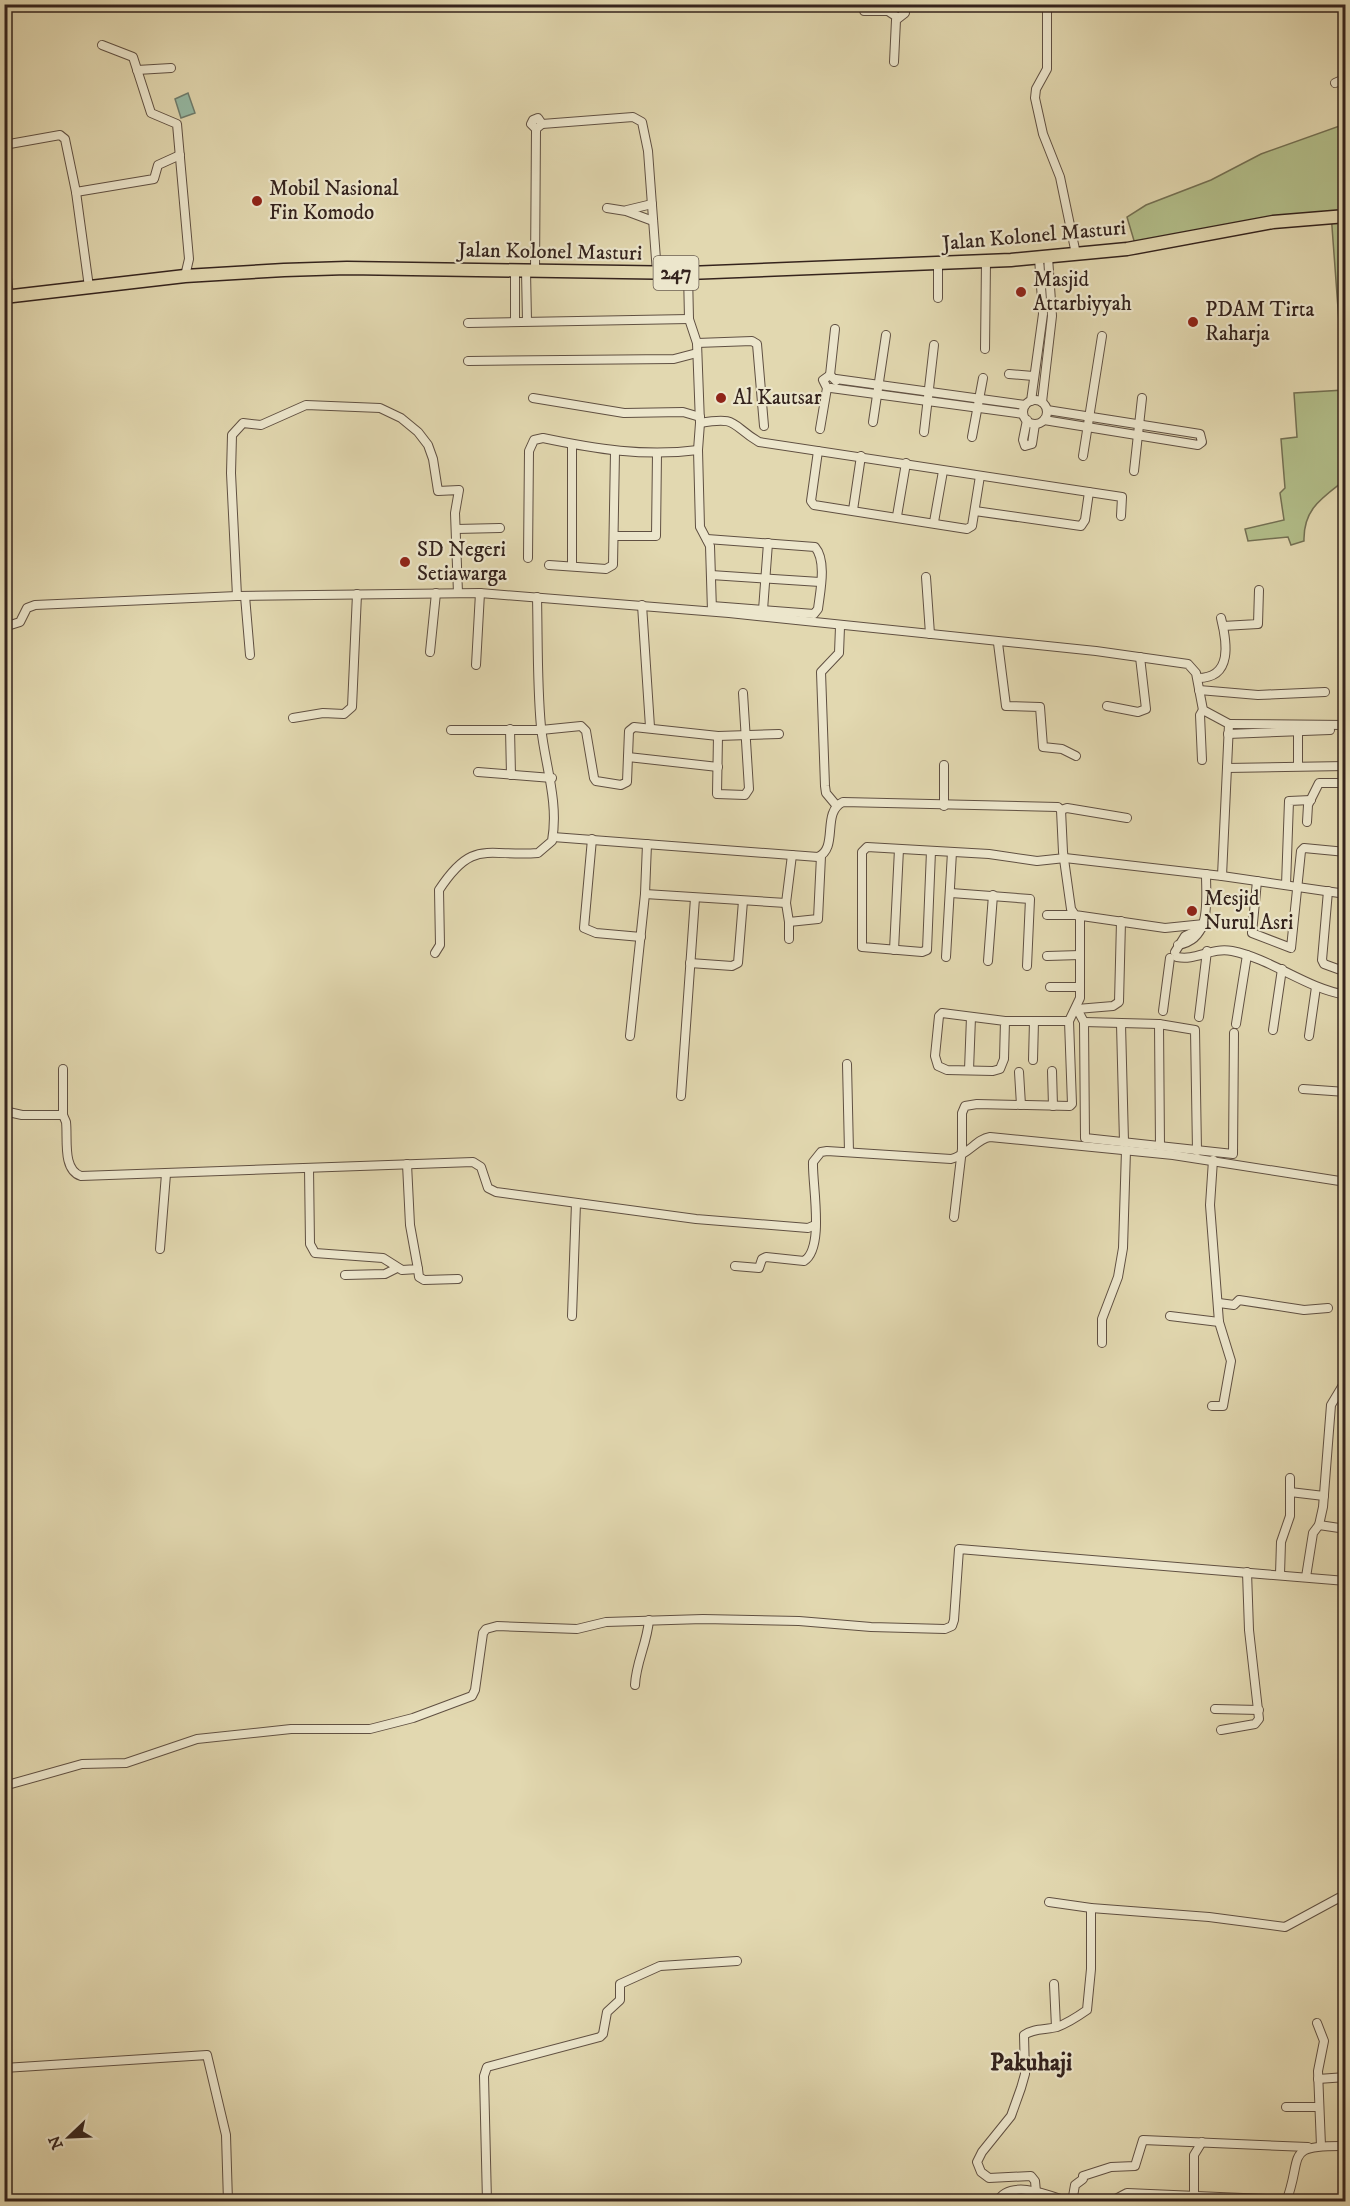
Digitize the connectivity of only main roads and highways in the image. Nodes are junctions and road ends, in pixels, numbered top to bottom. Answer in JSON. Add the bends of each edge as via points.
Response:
{"nodes":[{"id":1,"x":1346,"y":216,"type":"edge"},
{"id":2,"x":7,"y":297,"type":"edge"}],
"edges":[{"from":1,"to":2,"type":"main road","name":"Jalan Kolonel Masturi","number":"247","via":[[1273,222],[1176,241],[1044,258],[688,273],[341,268],[185,276]]}]}
